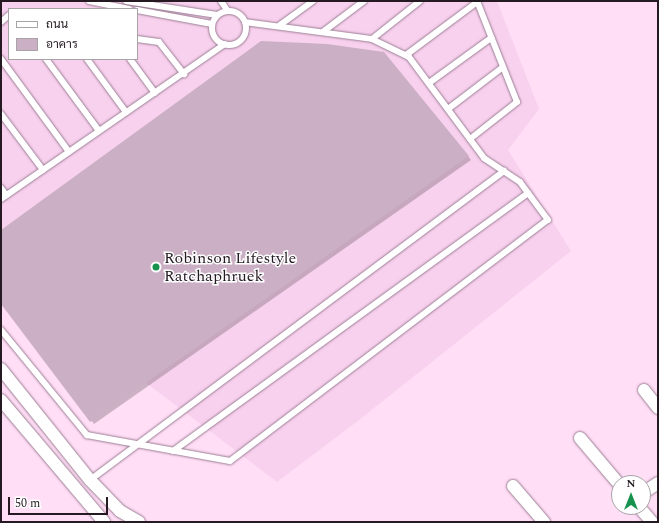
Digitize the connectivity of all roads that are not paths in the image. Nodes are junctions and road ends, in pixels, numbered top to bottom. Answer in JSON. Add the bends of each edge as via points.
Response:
{"nodes":[{"id":1,"x":89,"y":1,"type":"edge"},
{"id":2,"x":126,"y":1,"type":"edge"},
{"id":3,"x":221,"y":1,"type":"edge"},
{"id":4,"x":313,"y":1,"type":"edge"},
{"id":5,"x":364,"y":1,"type":"edge"},
{"id":6,"x":420,"y":1,"type":"edge"},
{"id":7,"x":477,"y":2,"type":"edge"},
{"id":8,"x":124,"y":8,"type":"edge"},
{"id":9,"x":138,"y":10,"type":"edge"},
{"id":10,"x":227,"y":10,"type":"junction"},
{"id":11,"x":216,"y":15,"type":"junction"},
{"id":12,"x":245,"y":22,"type":"junction"},
{"id":13,"x":212,"y":24,"type":"junction"},
{"id":14,"x":280,"y":25,"type":"junction"},
{"id":15,"x":324,"y":31,"type":"junction"},
{"id":16,"x":491,"y":38,"type":"junction"},
{"id":17,"x":138,"y":39,"type":"edge"},
{"id":18,"x":372,"y":39,"type":"junction"},
{"id":19,"x":225,"y":44,"type":"junction"},
{"id":20,"x":406,"y":55,"type":"junction"},
{"id":21,"x":1,"y":59,"type":"edge"},
{"id":22,"x":47,"y":60,"type":"edge"},
{"id":23,"x":88,"y":60,"type":"edge"},
{"id":24,"x":131,"y":60,"type":"edge"},
{"id":25,"x":503,"y":67,"type":"junction"},
{"id":26,"x":184,"y":74,"type":"junction"},
{"id":27,"x":429,"y":83,"type":"junction"},
{"id":28,"x":155,"y":93,"type":"junction"},
{"id":29,"x":448,"y":109,"type":"junction"},
{"id":30,"x":126,"y":112,"type":"junction"},
{"id":31,"x":1,"y":114,"type":"edge"},
{"id":32,"x":99,"y":131,"type":"junction"},
{"id":33,"x":470,"y":139,"type":"junction"},
{"id":34,"x":69,"y":152,"type":"junction"},
{"id":35,"x":43,"y":170,"type":"junction"},
{"id":36,"x":504,"y":171,"type":"junction"},
{"id":37,"x":1,"y":188,"type":"edge"},
{"id":38,"x":528,"y":193,"type":"junction"},
{"id":39,"x":4,"y":197,"type":"edge"},
{"id":40,"x":1,"y":330,"type":"edge"},
{"id":41,"x":1,"y":369,"type":"edge"},
{"id":42,"x":644,"y":390,"type":"dead end"},
{"id":43,"x":1,"y":400,"type":"edge"},
{"id":44,"x":658,"y":408,"type":"edge"},
{"id":45,"x":580,"y":438,"type":"dead end"},
{"id":46,"x":138,"y":444,"type":"junction"},
{"id":47,"x":173,"y":451,"type":"junction"},
{"id":48,"x":611,"y":475,"type":"edge"},
{"id":49,"x":90,"y":480,"type":"junction"},
{"id":50,"x":513,"y":486,"type":"dead end"},
{"id":51,"x":74,"y":489,"type":"junction"},
{"id":52,"x":104,"y":522,"type":"edge"},
{"id":53,"x":139,"y":522,"type":"edge"},
{"id":54,"x":544,"y":522,"type":"edge"}],
"edges":[{"from":1,"to":8,"type":"lane"},
{"from":2,"to":11,"type":"lane"},
{"from":3,"to":10,"type":"lane"},
{"from":4,"to":14,"type":"lane"},
{"from":5,"to":15,"type":"lane"},
{"from":6,"to":18,"type":"lane"},
{"from":7,"to":16,"type":"lane"},
{"from":7,"to":20,"type":"lane"},
{"from":9,"to":13,"type":"lane"},
{"from":10,"to":11,"type":"lane"},
{"from":10,"to":12,"type":"lane","via":[[238,13]]},
{"from":11,"to":13,"type":"lane"},
{"from":12,"to":14,"type":"lane"},
{"from":12,"to":19,"type":"lane","via":[[243,37],[235,44]]},
{"from":13,"to":19,"type":"lane","via":[[215,39]]},
{"from":14,"to":15,"type":"lane"},
{"from":15,"to":18,"type":"lane"},
{"from":16,"to":25,"type":"lane"},
{"from":16,"to":27,"type":"lane"},
{"from":17,"to":26,"type":"lane","via":[[159,42]]},
{"from":18,"to":20,"type":"lane"},
{"from":19,"to":26,"type":"lane"},
{"from":20,"to":27,"type":"lane"},
{"from":21,"to":34,"type":"lane"},
{"from":22,"to":32,"type":"lane"},
{"from":23,"to":30,"type":"lane"},
{"from":24,"to":28,"type":"lane"},
{"from":25,"to":29,"type":"lane"},
{"from":25,"to":33,"type":"lane","via":[[517,102]]},
{"from":26,"to":28,"type":"lane"},
{"from":27,"to":29,"type":"lane"},
{"from":28,"to":30,"type":"lane"},
{"from":29,"to":33,"type":"lane"},
{"from":30,"to":32,"type":"lane"},
{"from":31,"to":35,"type":"lane"},
{"from":32,"to":34,"type":"lane"},
{"from":33,"to":36,"type":"lane","via":[[484,158]]},
{"from":34,"to":35,"type":"lane"},
{"from":35,"to":39,"type":"lane"},
{"from":36,"to":38,"type":"lane","via":[[520,182]]},
{"from":36,"to":46,"type":"lane"},
{"from":37,"to":39,"type":"lane"},
{"from":38,"to":47,"type":"lane"},
{"from":38,"to":47,"type":"lane","via":[[548,220],[230,461]]},
{"from":40,"to":46,"type":"lane","via":[[87,435]]},
{"from":41,"to":49,"type":"street"},
{"from":42,"to":44,"type":"street"},
{"from":43,"to":51,"type":"street"},
{"from":45,"to":48,"type":"street"},
{"from":46,"to":47,"type":"lane"},
{"from":46,"to":49,"type":"lane"},
{"from":49,"to":51,"type":"street"},
{"from":49,"to":53,"type":"street","via":[[120,511]]},
{"from":50,"to":54,"type":"street"},
{"from":51,"to":52,"type":"street"}]}
